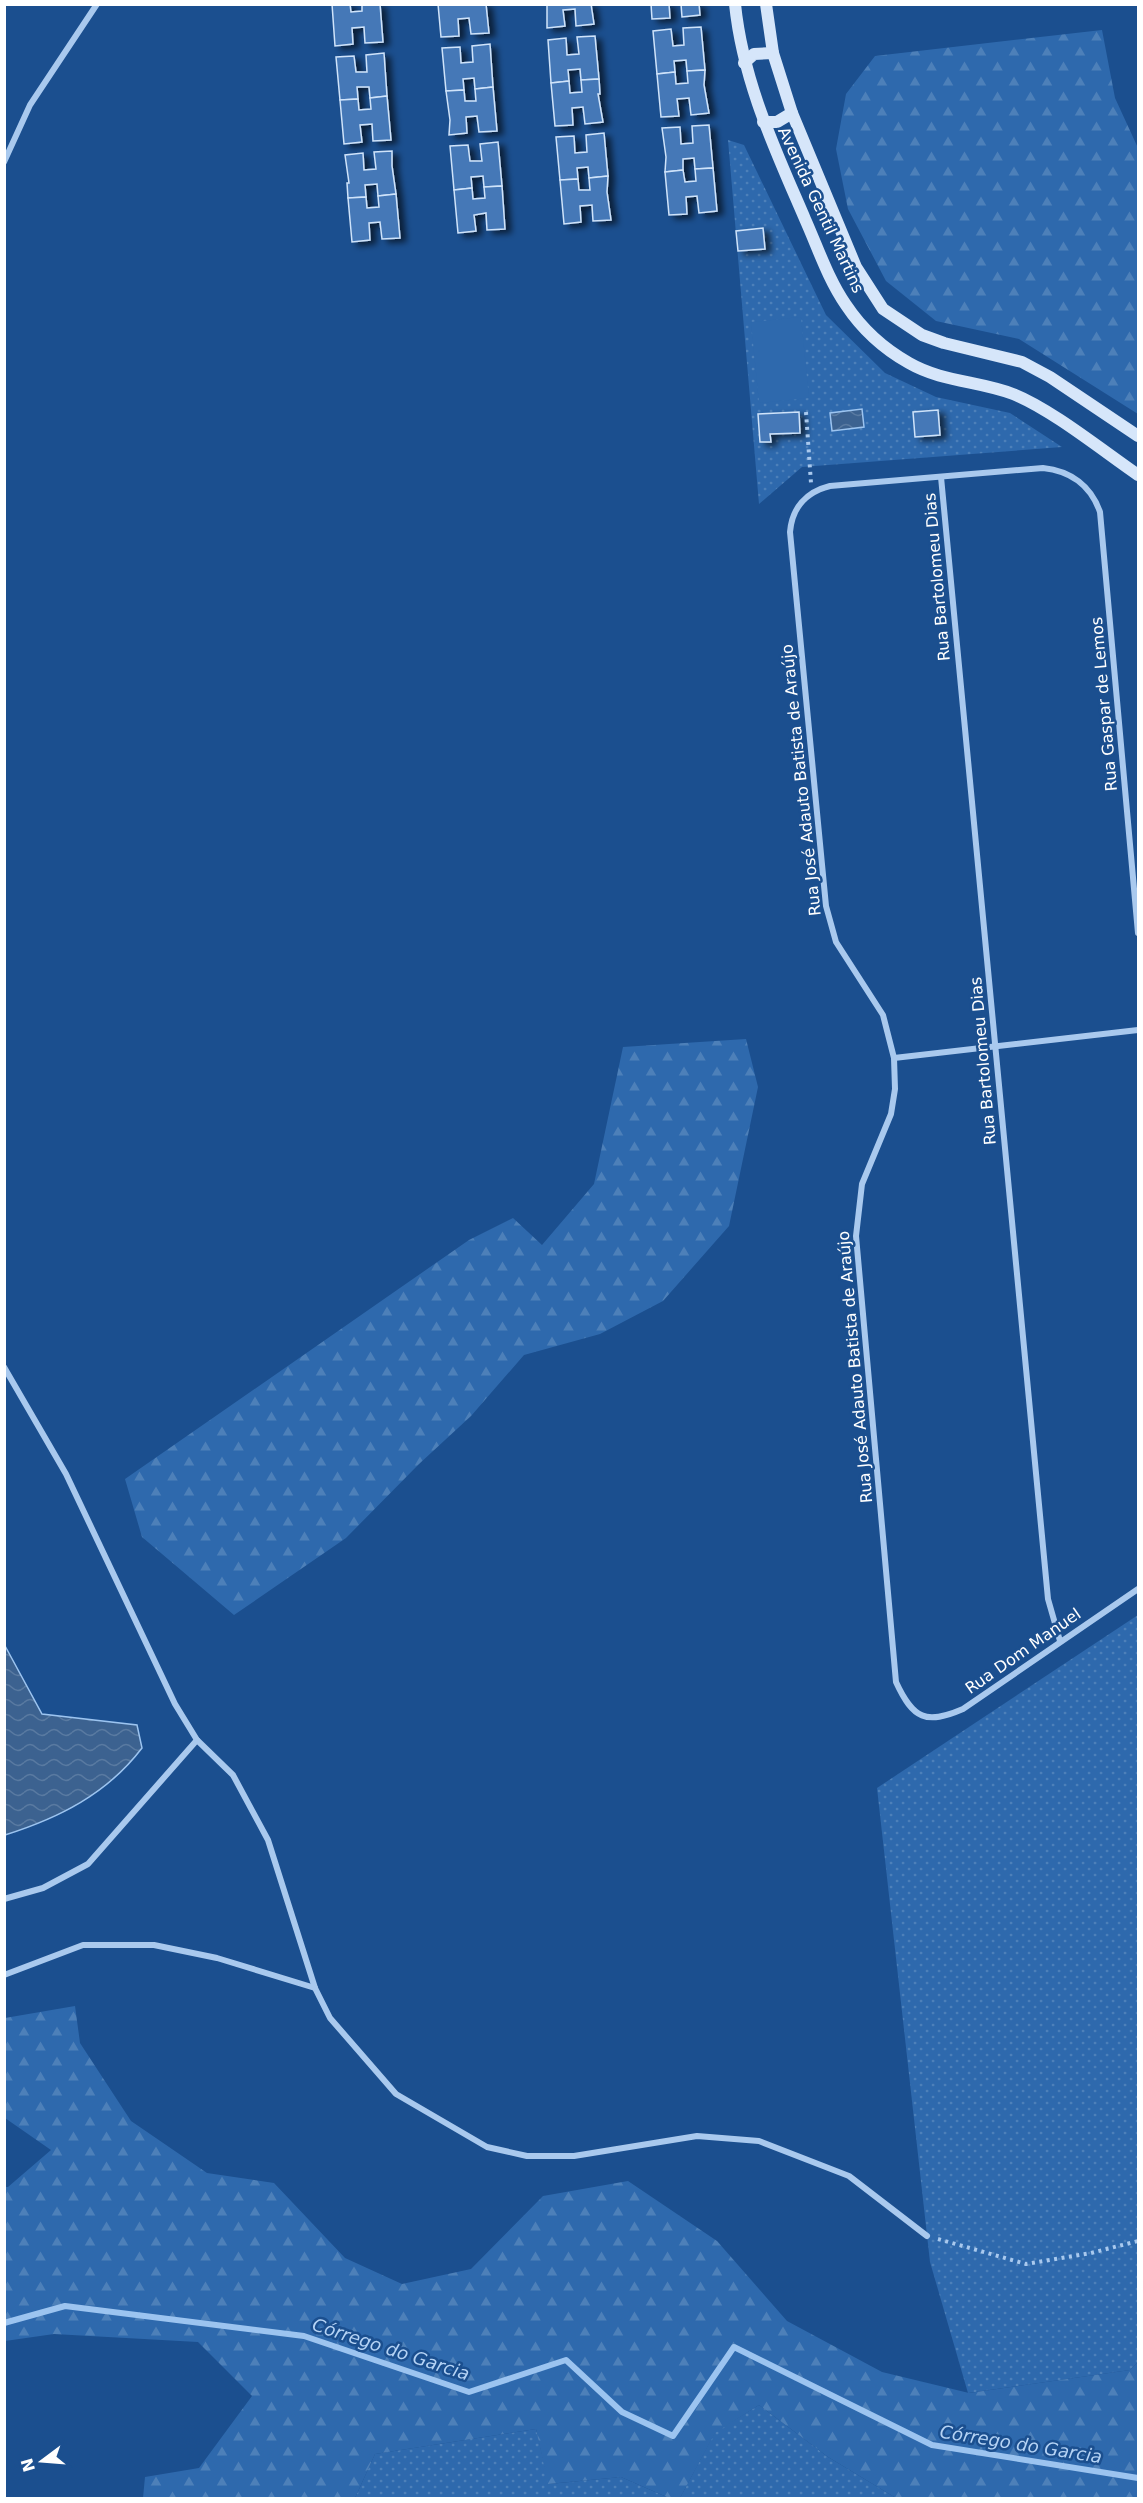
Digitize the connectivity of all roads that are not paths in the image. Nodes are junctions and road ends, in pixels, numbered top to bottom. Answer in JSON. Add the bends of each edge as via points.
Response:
{"nodes":[{"id":1,"x":97,"y":4,"type":"edge"},
{"id":2,"x":735,"y":4,"type":"edge"},
{"id":3,"x":766,"y":4,"type":"edge"},
{"id":4,"x":773,"y":53,"type":"junction"},
{"id":5,"x":744,"y":63,"type":"junction"},
{"id":6,"x":792,"y":113,"type":"junction"},
{"id":7,"x":763,"y":122,"type":"junction"},
{"id":8,"x":4,"y":162,"type":"edge"},
{"id":9,"x":1138,"y":436,"type":"edge"},
{"id":10,"x":1138,"y":475,"type":"edge"},
{"id":11,"x":941,"y":477,"type":"junction"},
{"id":12,"x":1138,"y":933,"type":"edge"},
{"id":13,"x":1138,"y":1030,"type":"edge"},
{"id":14,"x":996,"y":1045,"type":"junction"},
{"id":15,"x":894,"y":1058,"type":"junction"},
{"id":16,"x":4,"y":1367,"type":"edge"},
{"id":17,"x":1138,"y":1589,"type":"edge"},
{"id":18,"x":1060,"y":1641,"type":"junction"},
{"id":19,"x":919,"y":1715,"type":"joint"},
{"id":20,"x":197,"y":1740,"type":"junction"},
{"id":21,"x":4,"y":1899,"type":"edge"},
{"id":22,"x":4,"y":1975,"type":"edge"},
{"id":23,"x":315,"y":1988,"type":"junction"},
{"id":24,"x":927,"y":2236,"type":"road end"}],
"edges":[{"from":1,"to":8,"type":"street","via":[[30,105]]},
{"from":2,"to":5,"type":"main road","name":"Avenida Gentil Martins"},
{"from":3,"to":4,"type":"main road","name":"Avenida Gentil Martins"},
{"from":4,"to":5,"type":"main road","via":[[754,54]]},
{"from":4,"to":6,"type":"main road","name":"Avenida Gentil Martins"},
{"from":5,"to":7,"type":"main road","name":"Avenida Gentil Martins"},
{"from":6,"to":7,"type":"main road","via":[[777,122]]},
{"from":6,"to":9,"type":"main road","name":"Avenida Gentil Martins","via":[[856,267],[883,309],[908,327],[944,343],[1023,362]]},
{"from":7,"to":10,"type":"main road","name":"Avenida Gentil Martins","via":[[845,304],[885,348],[937,375],[1014,394]]},
{"from":11,"to":12,"type":"street","name":"Rua Gaspar de Lemos","via":[[1043,468],[1062,471],[1092,495],[1100,512]]},
{"from":11,"to":14,"type":"street","name":"Rua Bartolomeu Dias"},
{"from":11,"to":15,"type":"street","name":"Rua José Adauto Batista de Araújo","via":[[830,486],[804,499],[792,518],[790,532],[826,906],[840,950],[883,1015]]},
{"from":13,"to":14,"type":"street"},
{"from":14,"to":15,"type":"street"},
{"from":14,"to":18,"type":"street","name":"Rua Bartolomeu Dias","via":[[1047,1599]]},
{"from":15,"to":19,"type":"street","name":"Rua José Adauto Batista de Araújo","via":[[891,1114],[862,1184],[856,1236],[896,1682],[904,1700]]},
{"from":16,"to":20,"type":"street","via":[[66,1474],[158,1671]]},
{"from":17,"to":18,"type":"street","name":"Rua Dom Manuel"},
{"from":18,"to":19,"type":"street","name":"Rua Dom Manuel","via":[[963,1709],[940,1719]]},
{"from":20,"to":21,"type":"street","via":[[88,1864],[43,1888]]},
{"from":20,"to":23,"type":"street","via":[[233,1775],[268,1840]]},
{"from":22,"to":23,"type":"street","via":[[83,1945],[154,1946],[217,1958]]},
{"from":23,"to":24,"type":"street","via":[[330,2018],[396,2094],[486,2147],[527,2157],[574,2156],[697,2136],[759,2141],[849,2176]]}]}
